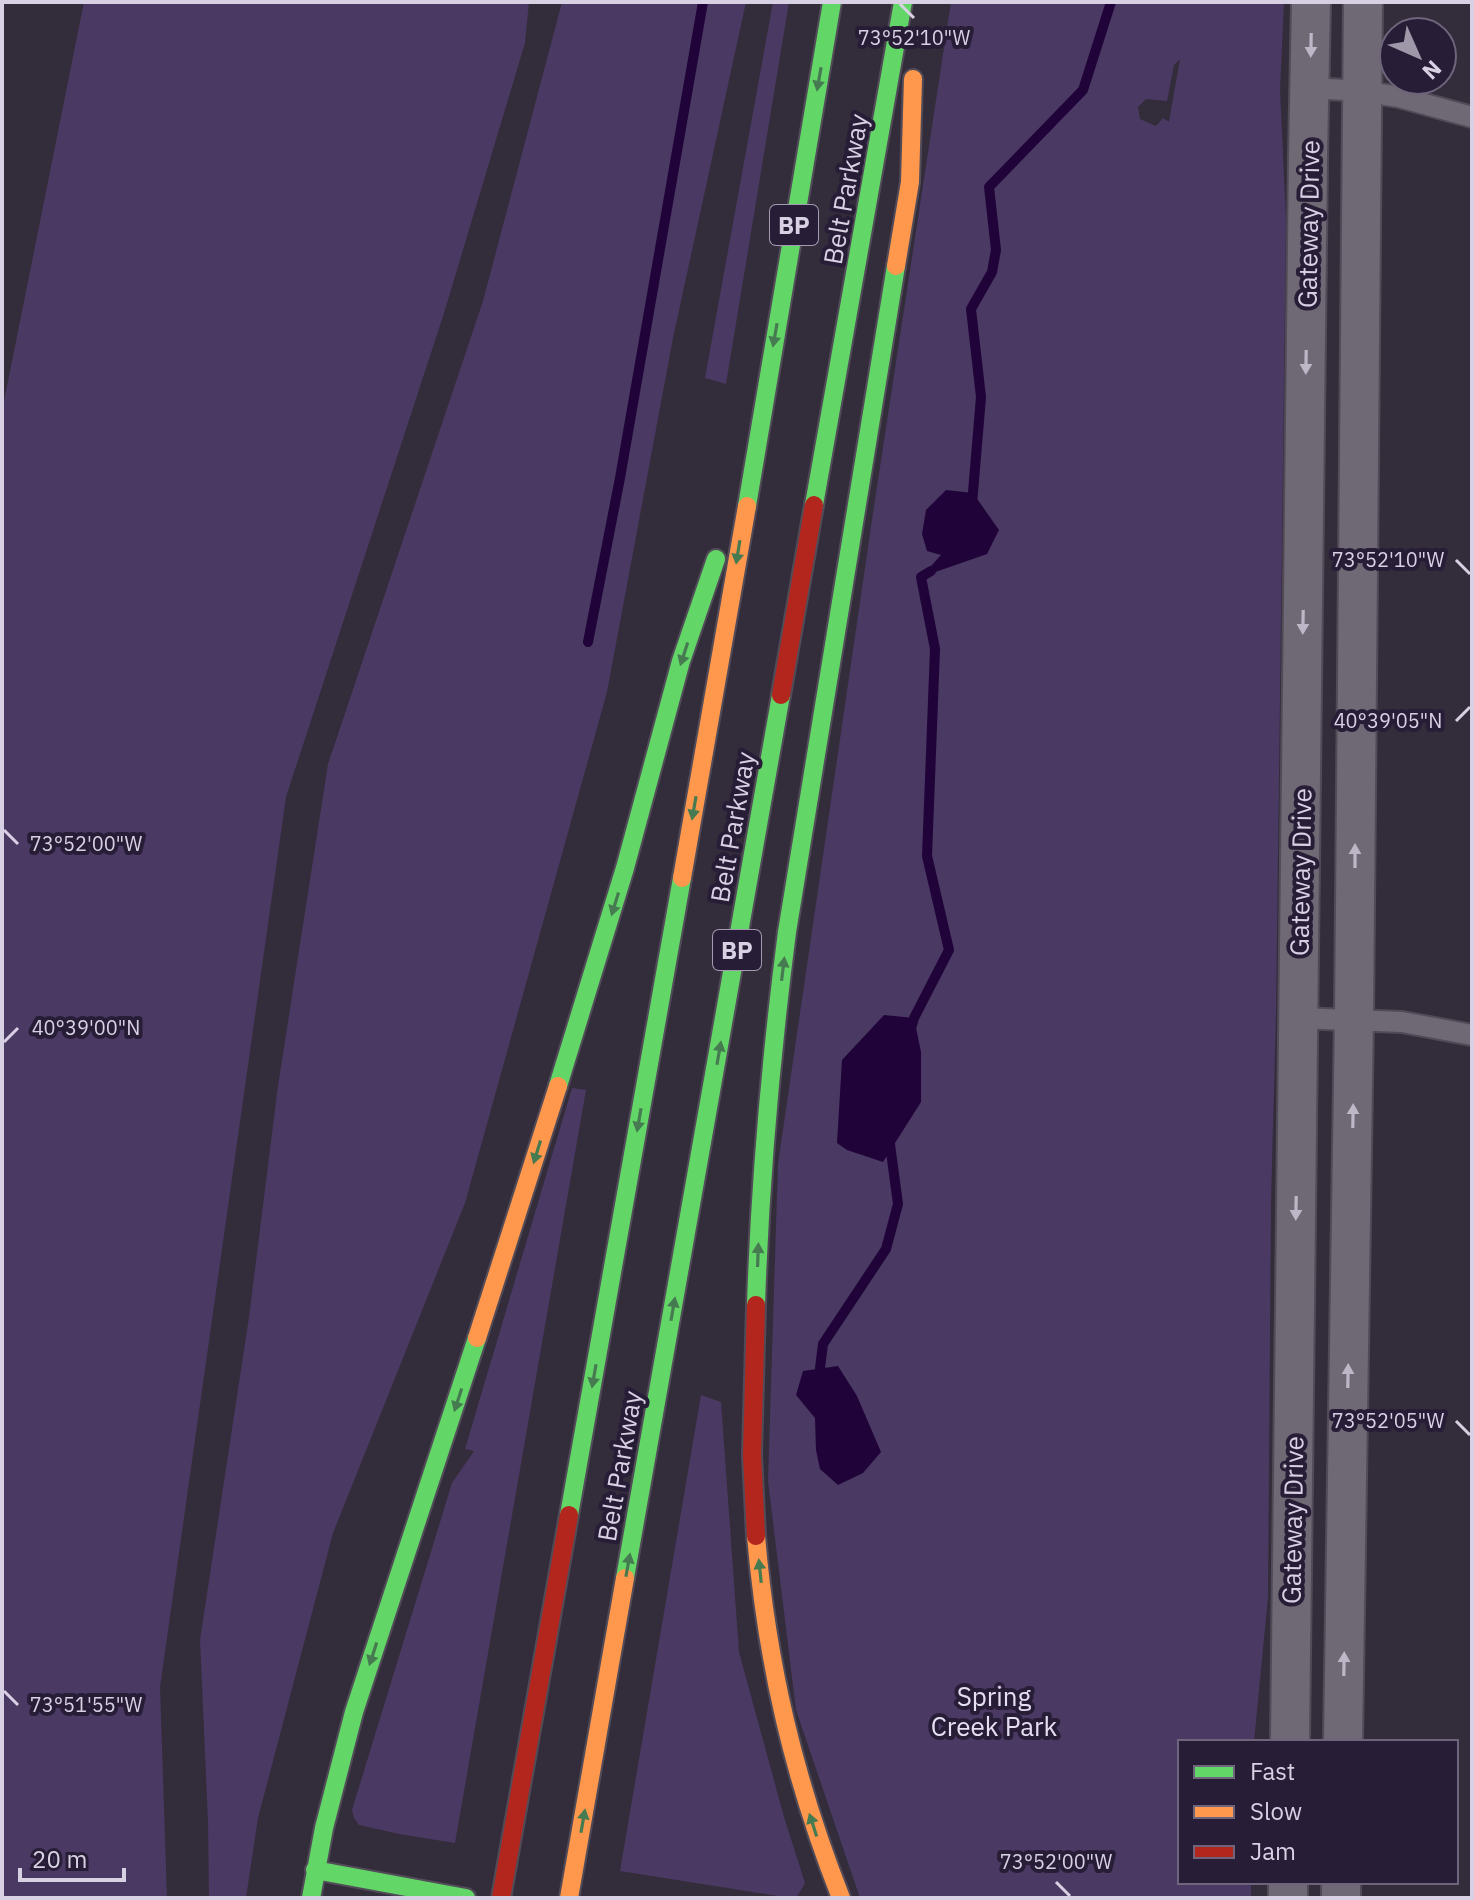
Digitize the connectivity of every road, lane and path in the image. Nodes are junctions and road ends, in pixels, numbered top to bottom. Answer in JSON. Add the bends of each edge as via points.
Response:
{"nodes":[{"id":1,"x":832,"y":2,"type":"edge"},
{"id":2,"x":903,"y":2,"type":"edge"},
{"id":3,"x":916,"y":2,"type":"edge"},
{"id":4,"x":1311,"y":2,"type":"edge"},
{"id":5,"x":1363,"y":2,"type":"edge"},
{"id":6,"x":915,"y":32,"type":"dead end"},
{"id":7,"x":914,"y":62,"type":"dead end"},
{"id":8,"x":1311,"y":88,"type":"junction"},
{"id":9,"x":1361,"y":91,"type":"junction"},
{"id":10,"x":1472,"y":117,"type":"edge"},
{"id":11,"x":756,"y":448,"type":"junction"},
{"id":12,"x":1298,"y":1018,"type":"junction"},
{"id":13,"x":1354,"y":1018,"type":"junction"},
{"id":14,"x":1472,"y":1035,"type":"edge"},
{"id":15,"x":1290,"y":1740,"type":"edge"},
{"id":16,"x":1343,"y":1740,"type":"edge"},
{"id":17,"x":315,"y":1870,"type":"junction"},
{"id":18,"x":311,"y":1898,"type":"edge"},
{"id":19,"x":466,"y":1898,"type":"edge"},
{"id":20,"x":501,"y":1898,"type":"edge"},
{"id":21,"x":569,"y":1898,"type":"edge"},
{"id":22,"x":841,"y":1898,"type":"edge"}],
"edges":[{"from":1,"to":11,"type":"main road","name":"Belt Parkway","number":"BP","one_way":true},
{"from":21,"to":2,"type":"main road","name":"Belt Parkway","number":"BP","one_way":true},
{"from":3,"to":6,"type":"main road"},
{"from":4,"to":8,"type":"street","name":"Gateway Drive","one_way":true},
{"from":5,"to":9,"type":"street","name":"Gateway Drive"},
{"from":22,"to":7,"type":"main road","one_way":true,"via":[[799,1778],[764,1607],[752,1453],[757,1254],[788,931],[910,182]]},
{"from":8,"to":9,"type":"lane"},
{"from":8,"to":12,"type":"street","name":"Gateway Drive","one_way":true},
{"from":9,"to":10,"type":"lane"},
{"from":13,"to":9,"type":"street","name":"Gateway Drive","one_way":true},
{"from":11,"to":17,"type":"main road","one_way":true,"via":[[681,661],[603,944],[354,1712]]},
{"from":11,"to":20,"type":"main road","name":"Belt Parkway","number":"BP","one_way":true},
{"from":12,"to":13,"type":"lane"},
{"from":12,"to":15,"type":"street","name":"Gateway Drive","one_way":true},
{"from":13,"to":14,"type":"lane"},
{"from":16,"to":13,"type":"street","name":"Gateway Drive","one_way":true},
{"from":17,"to":18,"type":"main road"},
{"from":17,"to":19,"type":"main road"}]}
